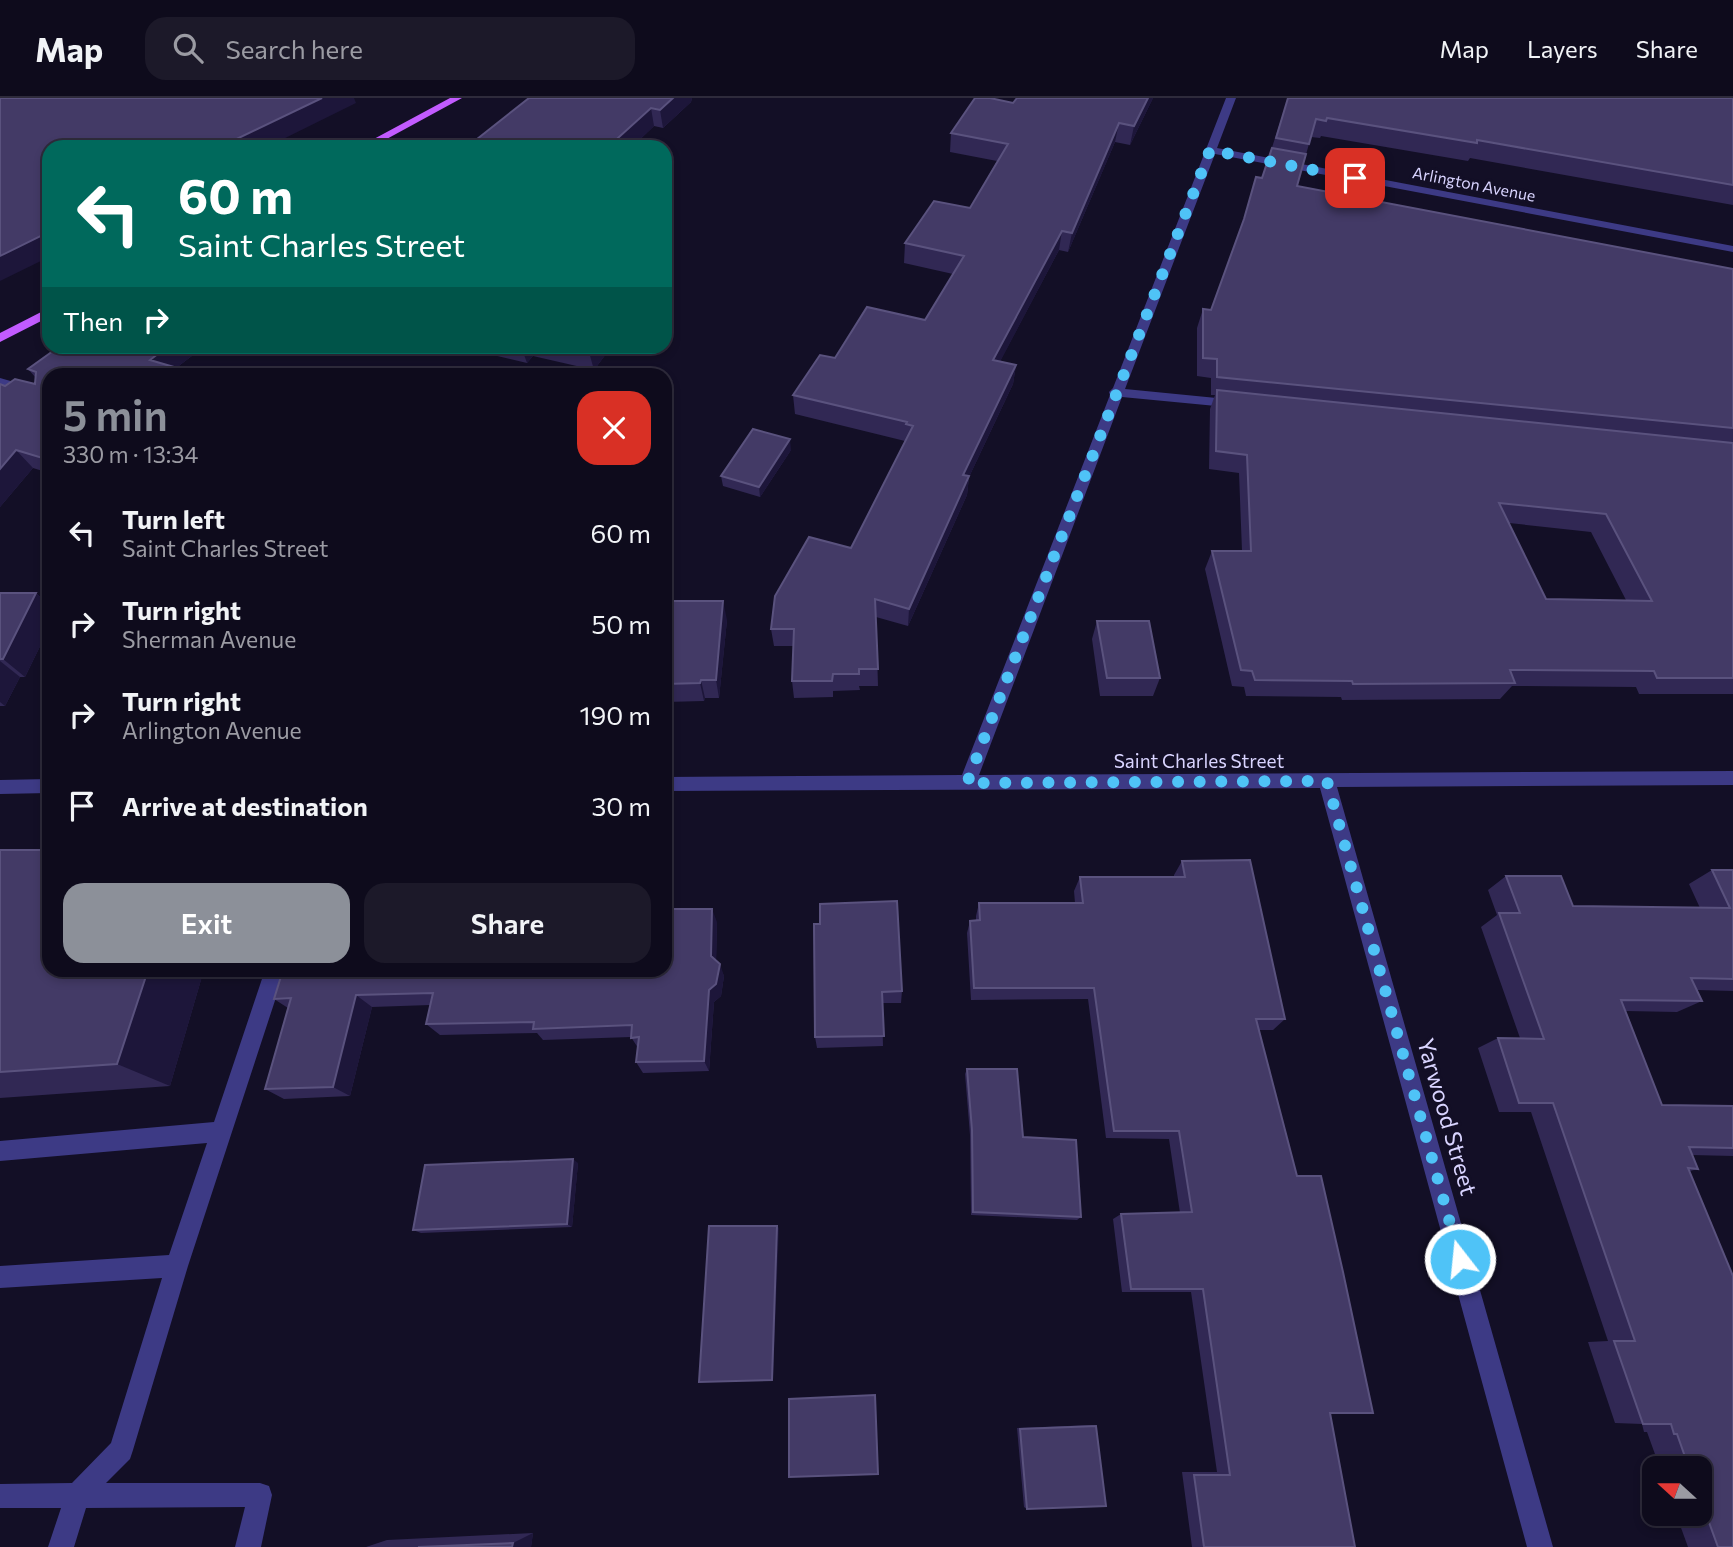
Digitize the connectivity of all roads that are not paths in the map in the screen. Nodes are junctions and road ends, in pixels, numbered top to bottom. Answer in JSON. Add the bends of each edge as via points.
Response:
{"nodes":[{"id":1,"x":457,"y":98,"type":"edge"},
{"id":2,"x":1231,"y":98,"type":"edge"},
{"id":3,"x":377,"y":140,"type":"edge"},
{"id":4,"x":1210,"y":150,"type":"junction"},
{"id":5,"x":1733,"y":249,"type":"edge"},
{"id":6,"x":42,"y":316,"type":"edge"},
{"id":7,"x":0,"y":338,"type":"edge"},
{"id":8,"x":0,"y":382,"type":"edge"},
{"id":9,"x":1115,"y":392,"type":"junction"},
{"id":10,"x":42,"y":394,"type":"edge"},
{"id":11,"x":1248,"y":405,"type":"edge"},
{"id":12,"x":1733,"y":778,"type":"edge"},
{"id":13,"x":1327,"y":781,"type":"junction"},
{"id":14,"x":967,"y":783,"type":"junction"},
{"id":15,"x":672,"y":784,"type":"edge"},
{"id":16,"x":42,"y":786,"type":"edge"},
{"id":17,"x":0,"y":787,"type":"edge"},
{"id":18,"x":273,"y":977,"type":"edge"},
{"id":19,"x":220,"y":1132,"type":"junction"},
{"id":20,"x":0,"y":1151,"type":"edge"},
{"id":21,"x":177,"y":1266,"type":"junction"},
{"id":22,"x":0,"y":1277,"type":"edge"},
{"id":23,"x":0,"y":1496,"type":"edge"},
{"id":24,"x":77,"y":1496,"type":"junction"},
{"id":25,"x":61,"y":1547,"type":"edge"},
{"id":26,"x":248,"y":1547,"type":"edge"},
{"id":27,"x":1540,"y":1547,"type":"edge"}],
"edges":[{"from":1,"to":3,"type":"main road"},
{"from":2,"to":4,"type":"street"},
{"from":4,"to":5,"type":"street","name":"Arlington Avenue"},
{"from":4,"to":9,"type":"street"},
{"from":6,"to":7,"type":"main road"},
{"from":8,"to":10,"type":"street"},
{"from":9,"to":11,"type":"street"},
{"from":9,"to":14,"type":"street"},
{"from":12,"to":13,"type":"street","name":"Saint Charles Street"},
{"from":13,"to":14,"type":"street","name":"Saint Charles Street"},
{"from":13,"to":27,"type":"street","name":"Yarwood Street"},
{"from":14,"to":15,"type":"street","name":"Saint Charles Street"},
{"from":16,"to":17,"type":"street"},
{"from":18,"to":19,"type":"street"},
{"from":19,"to":20,"type":"street"},
{"from":19,"to":21,"type":"street"},
{"from":21,"to":22,"type":"street"},
{"from":21,"to":24,"type":"street","via":[[121,1450]]},
{"from":23,"to":24,"type":"street"},
{"from":24,"to":25,"type":"street"},
{"from":24,"to":26,"type":"street","via":[[260,1494]]}]}
